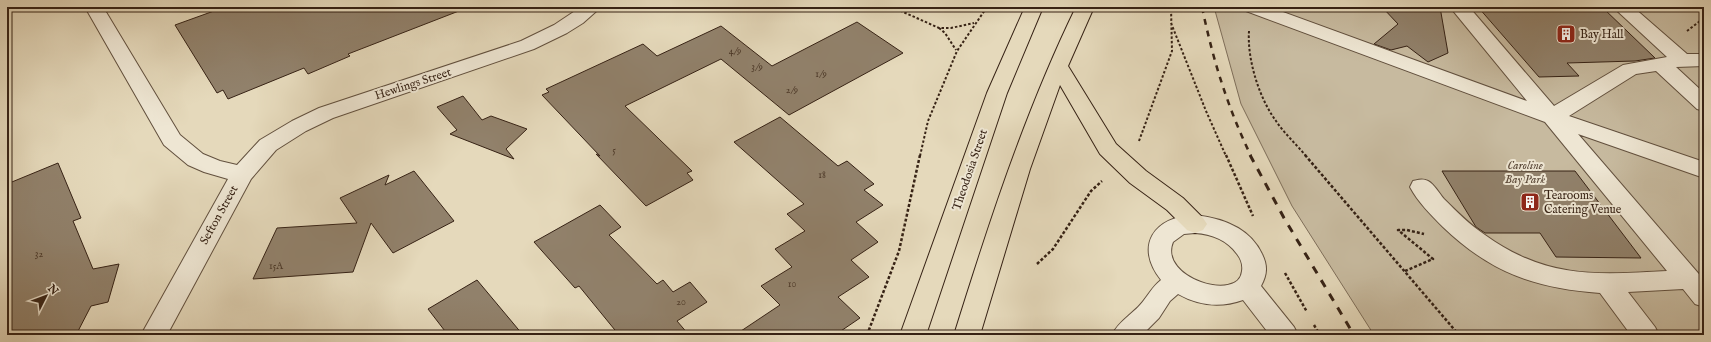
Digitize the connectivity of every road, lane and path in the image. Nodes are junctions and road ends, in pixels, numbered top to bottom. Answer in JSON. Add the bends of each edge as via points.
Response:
{"nodes":[{"id":1,"x":94,"y":7,"type":"edge"},
{"id":2,"x":592,"y":7,"type":"edge"},
{"id":3,"x":892,"y":7,"type":"edge"},
{"id":4,"x":987,"y":7,"type":"edge"},
{"id":5,"x":1034,"y":7,"type":"edge"},
{"id":6,"x":1085,"y":7,"type":"edge"},
{"id":7,"x":1171,"y":7,"type":"edge"},
{"id":8,"x":1459,"y":7,"type":"edge"},
{"id":9,"x":1622,"y":7,"type":"edge"},
{"id":10,"x":1256,"y":8,"type":"edge"},
{"id":11,"x":975,"y":23,"type":"junction"},
{"id":12,"x":1171,"y":23,"type":"junction"},
{"id":13,"x":939,"y":28,"type":"junction"},
{"id":14,"x":957,"y":51,"type":"junction"},
{"id":15,"x":1682,"y":60,"type":"junction"},
{"id":16,"x":1704,"y":60,"type":"edge"},
{"id":17,"x":1661,"y":64,"type":"junction"},
{"id":18,"x":1058,"y":65,"type":"junction"},
{"id":19,"x":1704,"y":104,"type":"edge"},
{"id":20,"x":1551,"y":117,"type":"junction"},
{"id":21,"x":1138,"y":144,"type":"dead end"},
{"id":22,"x":1704,"y":170,"type":"edge"},
{"id":23,"x":242,"y":174,"type":"junction"},
{"id":24,"x":1106,"y":178,"type":"dead end"},
{"id":25,"x":1421,"y":187,"type":"dead end"},
{"id":26,"x":1254,"y":218,"type":"dead end"},
{"id":27,"x":1195,"y":224,"type":"junction"},
{"id":28,"x":1430,"y":235,"type":"dead end"},
{"id":29,"x":1038,"y":264,"type":"dead end"},
{"id":30,"x":1281,"y":267,"type":"dead end"},
{"id":31,"x":1405,"y":272,"type":"junction"},
{"id":32,"x":1689,"y":279,"type":"junction"},
{"id":33,"x":1177,"y":281,"type":"junction"},
{"id":34,"x":1608,"y":284,"type":"junction"},
{"id":35,"x":1247,"y":287,"type":"junction"},
{"id":36,"x":1704,"y":297,"type":"edge"},
{"id":37,"x":1308,"y":314,"type":"dead end"},
{"id":38,"x":1312,"y":321,"type":"dead end"},
{"id":39,"x":154,"y":335,"type":"edge"},
{"id":40,"x":868,"y":335,"type":"edge"},
{"id":41,"x":913,"y":335,"type":"edge"},
{"id":42,"x":966,"y":335,"type":"edge"},
{"id":43,"x":1125,"y":335,"type":"edge"},
{"id":44,"x":1285,"y":335,"type":"edge"},
{"id":45,"x":1320,"y":335,"type":"edge"},
{"id":46,"x":1459,"y":335,"type":"edge"},
{"id":47,"x":1646,"y":335,"type":"edge"}],
"edges":[{"from":1,"to":23,"type":"street","name":"Sefton Street","via":[[172,140],[183,152],[197,161]]},
{"from":2,"to":23,"type":"street","name":"Hewlings Street","via":[[557,33],[519,49],[326,113],[268,145]]},
{"from":3,"to":13,"type":"path"},
{"from":4,"to":11,"type":"path"},
{"from":5,"to":41,"type":"highway","name":"Theodosia Street","via":[[997,93]]},
{"from":6,"to":18,"type":"highway"},
{"from":7,"to":12,"type":"path"},
{"from":8,"to":20,"type":"street"},
{"from":9,"to":15,"type":"street"},
{"from":10,"to":20,"type":"street"},
{"from":10,"to":31,"type":"path","via":[[1248,41],[1262,94],[1275,120]]},
{"from":11,"to":13,"type":"path"},
{"from":11,"to":14,"type":"path"},
{"from":12,"to":21,"type":"path","via":[[1172,51]]},
{"from":12,"to":26,"type":"path","via":[[1206,111]]},
{"from":13,"to":14,"type":"path"},
{"from":14,"to":40,"type":"path","via":[[928,121],[899,251]]},
{"from":15,"to":16,"type":"street"},
{"from":15,"to":17,"type":"street"},
{"from":17,"to":19,"type":"street"},
{"from":17,"to":20,"type":"street","via":[[1630,69]]},
{"from":18,"to":27,"type":"highway","via":[[1108,149],[1138,177],[1175,204]]},
{"from":18,"to":42,"type":"highway","via":[[1023,154]]},
{"from":20,"to":22,"type":"street"},
{"from":20,"to":32,"type":"street"},
{"from":23,"to":39,"type":"street","name":"Sefton Street"},
{"from":24,"to":29,"type":"path","via":[[1091,191],[1053,249]]},
{"from":25,"to":34,"type":"street","via":[[1461,230],[1503,260],[1540,275]]},
{"from":27,"to":33,"type":"street","via":[[1180,226],[1167,232],[1160,243],[1159,256],[1165,269]]},
{"from":27,"to":35,"type":"street","via":[[1223,230],[1236,237],[1246,247],[1253,257],[1255,268],[1254,278]]},
{"from":28,"to":31,"type":"path","via":[[1398,230],[1433,259]]},
{"from":30,"to":37,"type":"path"},
{"from":31,"to":46,"type":"path"},
{"from":32,"to":34,"type":"street"},
{"from":32,"to":36,"type":"street"},
{"from":33,"to":35,"type":"street","via":[[1191,290],[1207,295],[1223,296],[1237,293]]},
{"from":33,"to":43,"type":"street","via":[[1161,294],[1150,311]]},
{"from":34,"to":47,"type":"street"},
{"from":35,"to":44,"type":"street"},
{"from":38,"to":45,"type":"path"}]}
